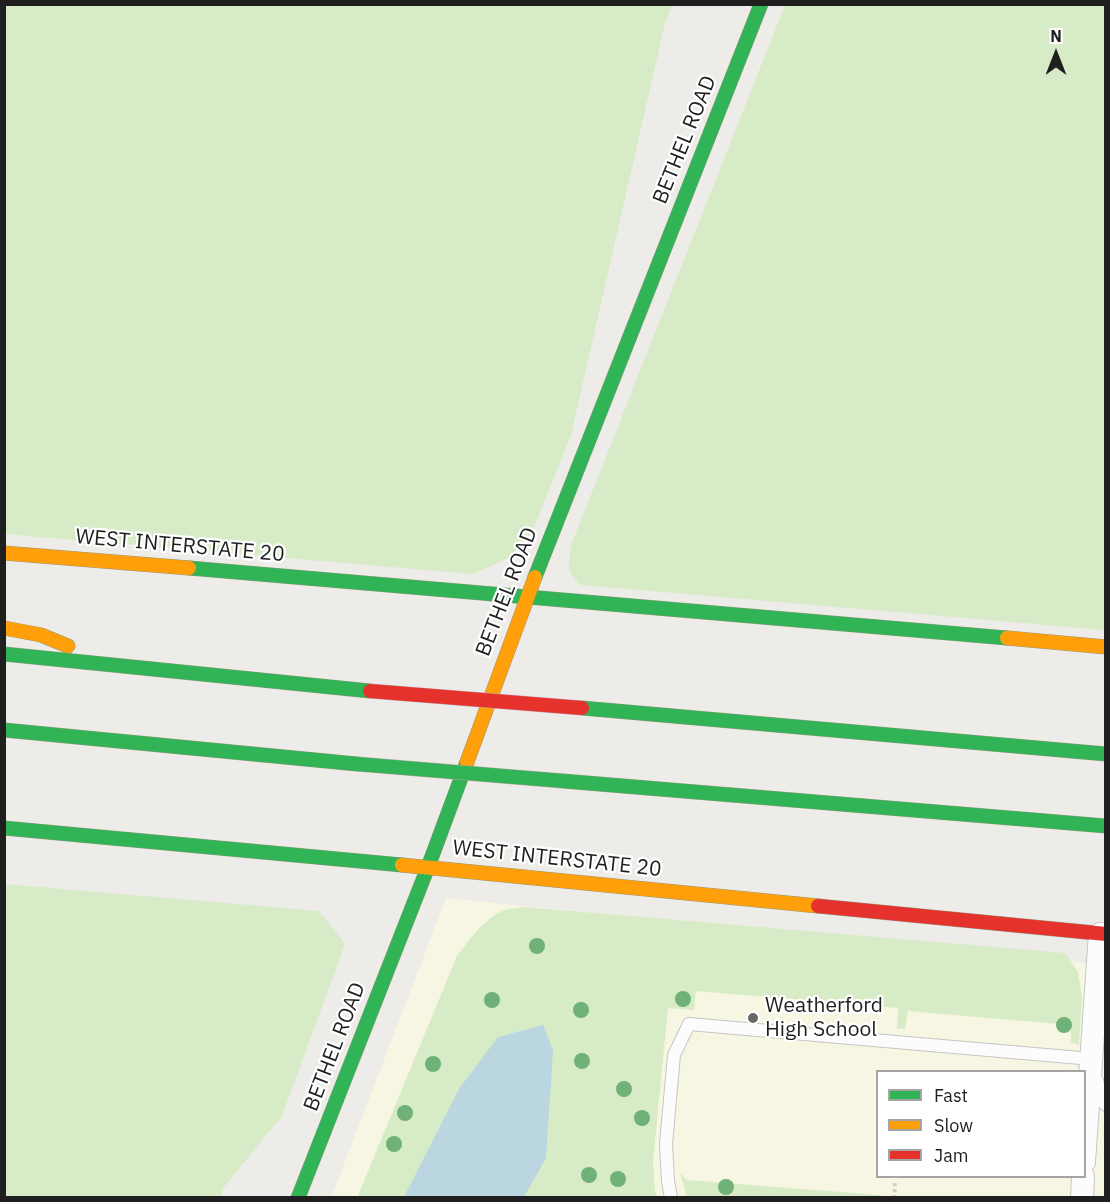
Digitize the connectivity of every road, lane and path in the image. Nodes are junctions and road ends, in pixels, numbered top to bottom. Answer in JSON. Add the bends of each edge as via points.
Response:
{"nodes":[{"id":1,"x":761,"y":4,"type":"edge"},
{"id":2,"x":4,"y":553,"type":"edge"},
{"id":3,"x":527,"y":597,"type":"junction"},
{"id":4,"x":4,"y":628,"type":"edge"},
{"id":5,"x":1106,"y":647,"type":"edge"},
{"id":6,"x":4,"y":654,"type":"edge"},
{"id":7,"x":111,"y":664,"type":"junction"},
{"id":8,"x":4,"y":730,"type":"edge"},
{"id":9,"x":1106,"y":754,"type":"edge"},
{"id":10,"x":1106,"y":825,"type":"edge"},
{"id":11,"x":4,"y":828,"type":"edge"},
{"id":12,"x":428,"y":867,"type":"junction"},
{"id":13,"x":1103,"y":934,"type":"edge"},
{"id":14,"x":1092,"y":1059,"type":"junction"},
{"id":15,"x":1106,"y":1105,"type":"edge"},
{"id":16,"x":1086,"y":1136,"type":"edge"},
{"id":17,"x":1083,"y":1178,"type":"edge"},
{"id":18,"x":896,"y":1182,"type":"dead end"},
{"id":19,"x":298,"y":1197,"type":"edge"},
{"id":20,"x":671,"y":1197,"type":"edge"},
{"id":21,"x":894,"y":1197,"type":"edge"},
{"id":22,"x":1082,"y":1197,"type":"edge"}],
"edges":[{"from":1,"to":3,"type":"main road","name":"BETHEL ROAD"},
{"from":2,"to":3,"type":"main road","name":"WEST INTERSTATE 20"},
{"from":3,"to":5,"type":"main road","name":"WEST INTERSTATE 20"},
{"from":3,"to":12,"type":"main road","name":"BETHEL ROAD"},
{"from":4,"to":7,"type":"main road","via":[[41,635]]},
{"from":6,"to":7,"type":"main road"},
{"from":7,"to":9,"type":"main road","bridge":true,"via":[[370,691]]},
{"from":8,"to":10,"type":"main road","bridge":true,"via":[[357,764]]},
{"from":11,"to":12,"type":"main road","name":"WEST INTERSTATE 20"},
{"from":12,"to":13,"type":"main road","name":"WEST INTERSTATE 20"},
{"from":12,"to":19,"type":"main road","name":"BETHEL ROAD"},
{"from":13,"to":14,"type":"street"},
{"from":14,"to":15,"type":"lane","via":[[1101,1100]]},
{"from":14,"to":16,"type":"street"},
{"from":14,"to":20,"type":"lane","via":[[689,1024],[674,1055],[666,1144]]},
{"from":17,"to":22,"type":"street"},
{"from":18,"to":21,"type":"path"}]}
